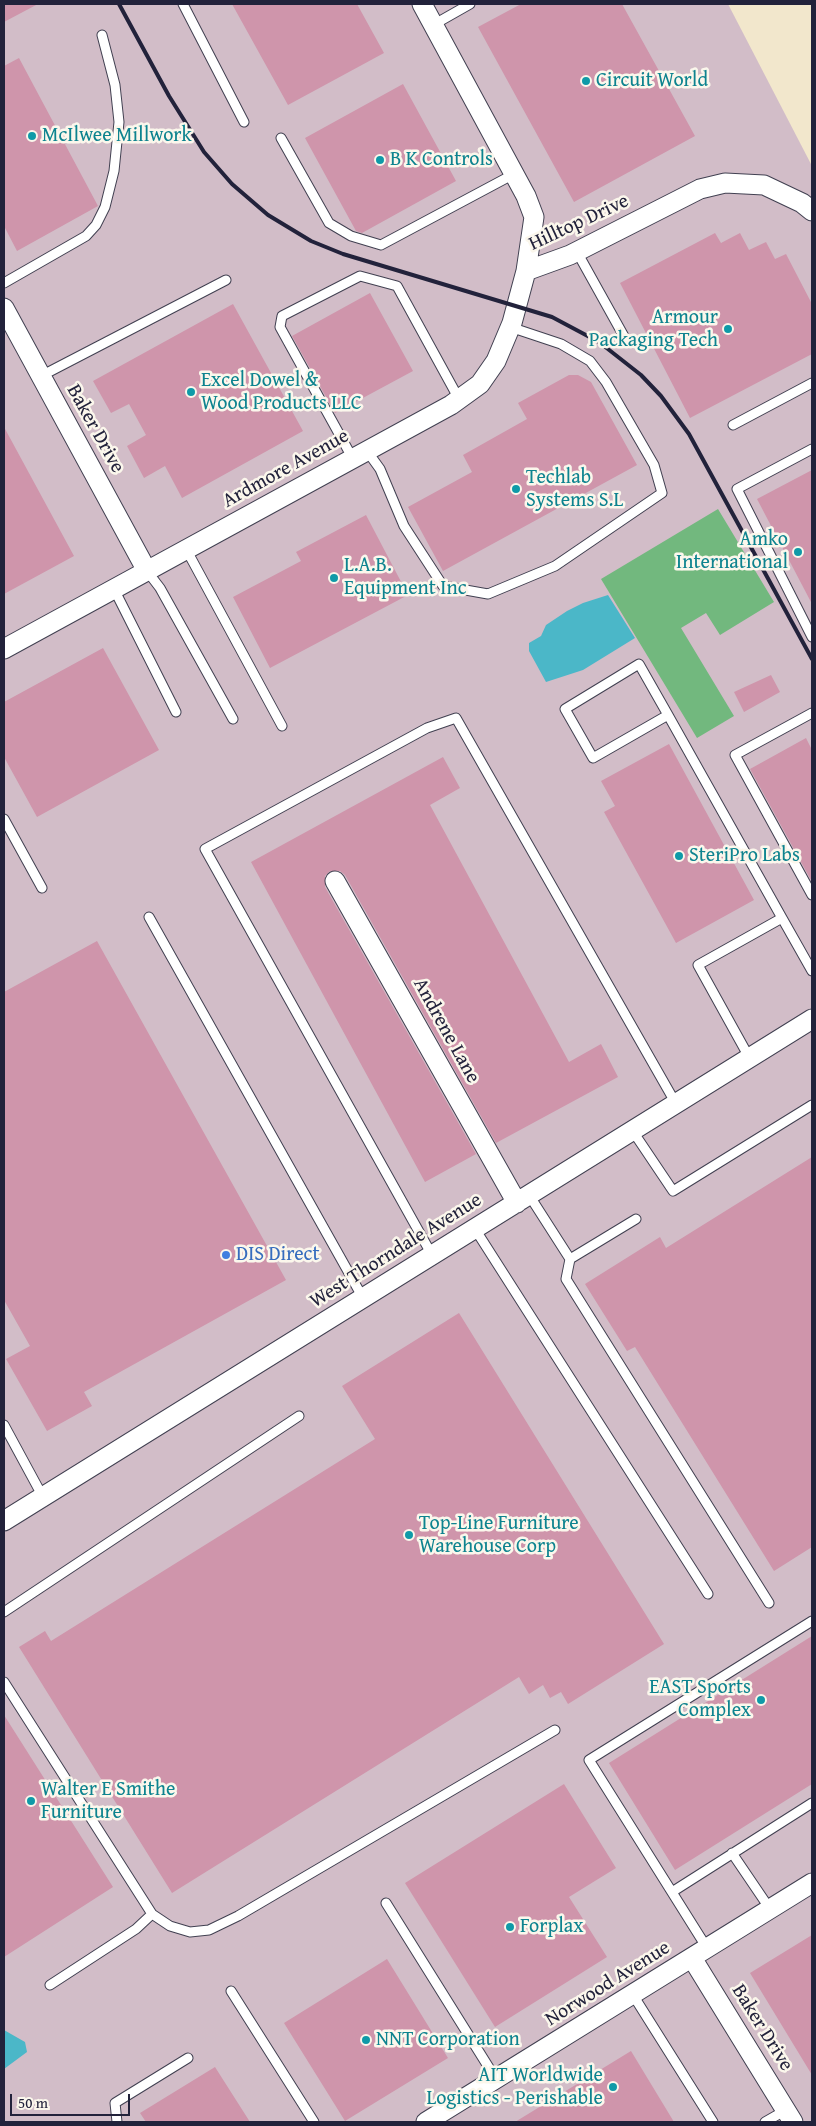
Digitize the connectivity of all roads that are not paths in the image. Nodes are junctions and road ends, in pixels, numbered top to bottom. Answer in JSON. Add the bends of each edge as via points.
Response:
{"nodes":[{"id":1,"x":183,"y":4,"type":"edge"},
{"id":2,"x":422,"y":4,"type":"edge"},
{"id":3,"x":470,"y":4,"type":"edge"},
{"id":4,"x":433,"y":25,"type":"junction"},
{"id":5,"x":102,"y":35,"type":"dead end"},
{"id":6,"x":244,"y":122,"type":"dead end"},
{"id":7,"x":281,"y":138,"type":"dead end"},
{"id":8,"x":514,"y":174,"type":"junction"},
{"id":9,"x":812,"y":211,"type":"edge"},
{"id":10,"x":577,"y":252,"type":"junction"},
{"id":11,"x":526,"y":271,"type":"junction"},
{"id":12,"x":226,"y":280,"type":"dead end"},
{"id":13,"x":4,"y":283,"type":"edge"},
{"id":14,"x":4,"y":308,"type":"edge"},
{"id":15,"x":510,"y":327,"type":"junction"},
{"id":16,"x":626,"y":340,"type":"dead end"},
{"id":17,"x":41,"y":376,"type":"junction"},
{"id":18,"x":812,"y":383,"type":"edge"},
{"id":19,"x":459,"y":399,"type":"junction"},
{"id":20,"x":733,"y":425,"type":"dead end"},
{"id":21,"x":812,"y":448,"type":"edge"},
{"id":22,"x":360,"y":455,"type":"junction"},
{"id":23,"x":186,"y":549,"type":"junction"},
{"id":24,"x":147,"y":571,"type":"junction"},
{"id":25,"x":114,"y":589,"type":"junction"},
{"id":26,"x":812,"y":637,"type":"edge"},
{"id":27,"x":4,"y":649,"type":"edge"},
{"id":28,"x":176,"y":712,"type":"dead end"},
{"id":29,"x":812,"y":712,"type":"edge"},
{"id":30,"x":668,"y":715,"type":"junction"},
{"id":31,"x":233,"y":720,"type":"dead end"},
{"id":32,"x":282,"y":726,"type":"dead end"},
{"id":33,"x":4,"y":819,"type":"edge"},
{"id":34,"x":335,"y":881,"type":"dead end"},
{"id":35,"x":42,"y":888,"type":"dead end"},
{"id":36,"x":812,"y":895,"type":"edge"},
{"id":37,"x":149,"y":917,"type":"dead end"},
{"id":38,"x":782,"y":918,"type":"junction"},
{"id":39,"x":812,"y":971,"type":"edge"},
{"id":40,"x":811,"y":1022,"type":"edge"},
{"id":41,"x":749,"y":1056,"type":"junction"},
{"id":42,"x":675,"y":1102,"type":"junction"},
{"id":43,"x":812,"y":1105,"type":"edge"},
{"id":44,"x":632,"y":1130,"type":"junction"},
{"id":45,"x":523,"y":1199,"type":"junction"},
{"id":46,"x":636,"y":1219,"type":"dead end"},
{"id":47,"x":475,"y":1229,"type":"junction"},
{"id":48,"x":432,"y":1255,"type":"junction"},
{"id":49,"x":570,"y":1259,"type":"junction"},
{"id":50,"x":362,"y":1298,"type":"junction"},
{"id":51,"x":299,"y":1416,"type":"dead end"},
{"id":52,"x":4,"y":1425,"type":"edge"},
{"id":53,"x":43,"y":1497,"type":"junction"},
{"id":54,"x":4,"y":1521,"type":"edge"},
{"id":55,"x":708,"y":1594,"type":"dead end"},
{"id":56,"x":770,"y":1602,"type":"dead end"},
{"id":57,"x":4,"y":1612,"type":"edge"},
{"id":58,"x":812,"y":1621,"type":"edge"},
{"id":59,"x":4,"y":1682,"type":"edge"},
{"id":60,"x":555,"y":1730,"type":"dead end"},
{"id":61,"x":812,"y":1803,"type":"edge"},
{"id":62,"x":732,"y":1853,"type":"junction"},
{"id":63,"x":812,"y":1883,"type":"edge"},
{"id":64,"x":672,"y":1892,"type":"junction"},
{"id":65,"x":386,"y":1903,"type":"dead end"},
{"id":66,"x":770,"y":1909,"type":"junction"},
{"id":67,"x":152,"y":1914,"type":"junction"},
{"id":68,"x":699,"y":1953,"type":"junction"},
{"id":69,"x":50,"y":1985,"type":"dead end"},
{"id":70,"x":231,"y":1991,"type":"dead end"},
{"id":71,"x":632,"y":1995,"type":"junction"},
{"id":72,"x":188,"y":2058,"type":"dead end"},
{"id":73,"x":496,"y":2079,"type":"junction"},
{"id":74,"x":790,"y":2116,"type":"edge"},
{"id":75,"x":117,"y":2122,"type":"edge"},
{"id":76,"x":314,"y":2122,"type":"edge"},
{"id":77,"x":426,"y":2122,"type":"edge"},
{"id":78,"x":713,"y":2122,"type":"edge"},
{"id":79,"x":765,"y":2122,"type":"edge"}],
"edges":[{"from":1,"to":6,"type":"lane"},
{"from":2,"to":4,"type":"street","name":"Hilltop Drive"},
{"from":3,"to":4,"type":"lane"},
{"from":4,"to":8,"type":"street","name":"Hilltop Drive"},
{"from":5,"to":13,"type":"lane","via":[[115,85],[119,122],[114,171],[105,207],[86,236]]},
{"from":7,"to":8,"type":"lane","via":[[330,223],[351,236],[381,245]]},
{"from":8,"to":11,"type":"street","name":"Hilltop Drive","via":[[534,216]]},
{"from":9,"to":10,"type":"street","name":"Hilltop Drive","via":[[796,199],[764,185],[725,183],[700,189]]},
{"from":10,"to":11,"type":"street","name":"Hilltop Drive"},
{"from":10,"to":16,"type":"lane"},
{"from":11,"to":15,"type":"street","name":"Ardmore Avenue"},
{"from":12,"to":17,"type":"lane"},
{"from":14,"to":17,"type":"street","name":"Baker Drive"},
{"from":15,"to":19,"type":"street","name":"Ardmore Avenue","via":[[496,361],[480,384]]},
{"from":15,"to":22,"type":"lane","via":[[561,344],[590,361],[606,382],[654,465],[662,493],[555,566],[488,594],[443,586],[404,526],[380,469]]},
{"from":17,"to":24,"type":"street","name":"Baker Drive"},
{"from":18,"to":20,"type":"lane"},
{"from":19,"to":22,"type":"street","name":"Ardmore Avenue"},
{"from":19,"to":22,"type":"lane","via":[[397,286],[360,276],[282,316],[280,327]]},
{"from":21,"to":26,"type":"lane","via":[[737,489]]},
{"from":22,"to":23,"type":"street","name":"Ardmore Avenue"},
{"from":23,"to":24,"type":"street","name":"Ardmore Avenue"},
{"from":23,"to":32,"type":"lane"},
{"from":24,"to":25,"type":"street","name":"Ardmore Avenue"},
{"from":24,"to":31,"type":"lane","via":[[160,588]]},
{"from":25,"to":27,"type":"street","name":"Ardmore Avenue"},
{"from":25,"to":28,"type":"lane"},
{"from":29,"to":36,"type":"lane","via":[[735,755]]},
{"from":30,"to":30,"type":"lane","via":[[640,664],[564,708],[593,758]]},
{"from":30,"to":38,"type":"lane"},
{"from":33,"to":35,"type":"lane"},
{"from":34,"to":45,"type":"street","name":"Andrene Lane"},
{"from":37,"to":50,"type":"lane"},
{"from":38,"to":39,"type":"lane"},
{"from":38,"to":41,"type":"lane","via":[[698,965]]},
{"from":40,"to":41,"type":"street","name":"West Thorndale Avenue"},
{"from":41,"to":42,"type":"street","name":"West Thorndale Avenue"},
{"from":42,"to":44,"type":"street","name":"West Thorndale Avenue"},
{"from":42,"to":48,"type":"lane","via":[[456,718],[428,728],[205,849]]},
{"from":43,"to":44,"type":"lane","via":[[673,1191]]},
{"from":44,"to":45,"type":"street","name":"West Thorndale Avenue"},
{"from":45,"to":47,"type":"street","name":"West Thorndale Avenue"},
{"from":45,"to":49,"type":"lane"},
{"from":46,"to":49,"type":"lane"},
{"from":47,"to":48,"type":"street","name":"West Thorndale Avenue"},
{"from":47,"to":55,"type":"lane"},
{"from":48,"to":50,"type":"street","name":"West Thorndale Avenue"},
{"from":49,"to":56,"type":"lane","via":[[566,1279]]},
{"from":50,"to":53,"type":"street","name":"West Thorndale Avenue"},
{"from":51,"to":57,"type":"lane"},
{"from":52,"to":53,"type":"lane"},
{"from":53,"to":54,"type":"street","name":"West Thorndale Avenue"},
{"from":58,"to":64,"type":"lane","via":[[589,1760]]},
{"from":59,"to":67,"type":"lane"},
{"from":60,"to":67,"type":"lane","via":[[209,1930],[190,1932],[170,1926]]},
{"from":61,"to":62,"type":"lane"},
{"from":62,"to":64,"type":"lane"},
{"from":62,"to":66,"type":"lane"},
{"from":63,"to":66,"type":"street","name":"Norwood Avenue"},
{"from":64,"to":68,"type":"lane"},
{"from":65,"to":73,"type":"lane"},
{"from":66,"to":68,"type":"street","name":"Norwood Avenue"},
{"from":67,"to":69,"type":"lane","via":[[136,1929]]},
{"from":68,"to":71,"type":"street","name":"Norwood Avenue"},
{"from":68,"to":74,"type":"street","name":"Baker Drive"},
{"from":70,"to":76,"type":"lane"},
{"from":71,"to":73,"type":"street","name":"Norwood Avenue"},
{"from":71,"to":78,"type":"lane"},
{"from":72,"to":75,"type":"lane","via":[[115,2103]]},
{"from":73,"to":77,"type":"street","name":"Norwood Avenue"},
{"from":74,"to":79,"type":"lane"}]}
